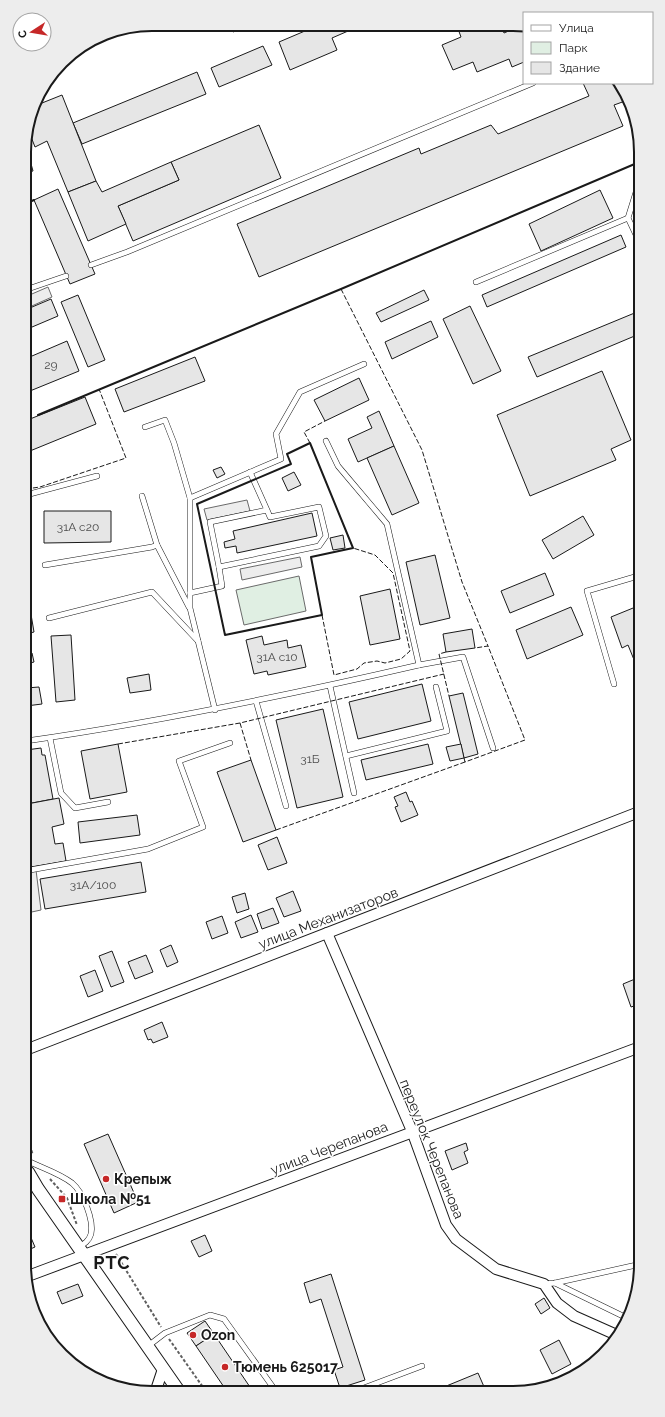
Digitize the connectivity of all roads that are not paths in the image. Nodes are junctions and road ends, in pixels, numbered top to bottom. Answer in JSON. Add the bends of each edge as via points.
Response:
{"nodes":[{"id":1,"x":531,"y":84,"type":"edge"},
{"id":2,"x":634,"y":199,"type":"edge"},
{"id":3,"x":628,"y":218,"type":"junction"},
{"id":4,"x":634,"y":231,"type":"edge"},
{"id":5,"x":91,"y":265,"type":"dead end"},
{"id":6,"x":66,"y":276,"type":"dead end"},
{"id":7,"x":476,"y":282,"type":"dead end"},
{"id":8,"x":31,"y":288,"type":"edge"},
{"id":9,"x":364,"y":364,"type":"dead end"},
{"id":10,"x":145,"y":427,"type":"dead end"},
{"id":11,"x":326,"y":441,"type":"dead end"},
{"id":12,"x":250,"y":472,"type":"junction"},
{"id":13,"x":97,"y":476,"type":"dead end"},
{"id":14,"x":31,"y":494,"type":"edge"},
{"id":15,"x":142,"y":496,"type":"dead end"},
{"id":16,"x":190,"y":498,"type":"junction"},
{"id":17,"x":267,"y":510,"type":"junction"},
{"id":18,"x":157,"y":545,"type":"junction"},
{"id":19,"x":45,"y":565,"type":"dead end"},
{"id":20,"x":219,"y":567,"type":"junction"},
{"id":21,"x":634,"y":577,"type":"edge"},
{"id":22,"x":190,"y":593,"type":"junction"},
{"id":23,"x":190,"y":608,"type":"junction"},
{"id":24,"x":49,"y":618,"type":"dead end"},
{"id":25,"x":199,"y":642,"type":"junction"},
{"id":26,"x":419,"y":665,"type":"junction"},
{"id":27,"x":614,"y":684,"type":"dead end"},
{"id":28,"x":330,"y":686,"type":"junction"},
{"id":29,"x":436,"y":687,"type":"dead end"},
{"id":30,"x":256,"y":701,"type":"junction"},
{"id":31,"x":215,"y":710,"type":"junction"},
{"id":32,"x":50,"y":738,"type":"junction"},
{"id":33,"x":31,"y":740,"type":"edge"},
{"id":34,"x":230,"y":743,"type":"dead end"},
{"id":35,"x":493,"y":748,"type":"dead end"},
{"id":36,"x":346,"y":756,"type":"junction"},
{"id":37,"x":354,"y":792,"type":"dead end"},
{"id":38,"x":108,"y":802,"type":"dead end"},
{"id":39,"x":286,"y":806,"type":"dead end"},
{"id":40,"x":634,"y":814,"type":"edge"},
{"id":41,"x":31,"y":868,"type":"edge"},
{"id":42,"x":327,"y":933,"type":"junction"},
{"id":43,"x":31,"y":1048,"type":"edge"},
{"id":44,"x":634,"y":1049,"type":"edge"},
{"id":45,"x":412,"y":1131,"type":"junction"},
{"id":46,"x":33,"y":1168,"type":"edge"},
{"id":47,"x":81,"y":1252,"type":"junction"},
{"id":48,"x":634,"y":1266,"type":"edge"},
{"id":49,"x":32,"y":1274,"type":"edge"},
{"id":50,"x":555,"y":1283,"type":"junction"},
{"id":51,"x":544,"y":1284,"type":"junction"},
{"id":52,"x":623,"y":1316,"type":"edge"},
{"id":53,"x":613,"y":1333,"type":"edge"},
{"id":54,"x":148,"y":1346,"type":"junction"},
{"id":55,"x":422,"y":1366,"type":"dead end"},
{"id":56,"x":163,"y":1368,"type":"junction"},
{"id":57,"x":157,"y":1386,"type":"edge"},
{"id":58,"x":175,"y":1386,"type":"edge"},
{"id":59,"x":272,"y":1386,"type":"edge"},
{"id":60,"x":370,"y":1386,"type":"edge"}],
"edges":[{"from":1,"to":5,"type":"lane"},
{"from":2,"to":3,"type":"lane"},
{"from":3,"to":4,"type":"lane"},
{"from":3,"to":7,"type":"lane"},
{"from":6,"to":8,"type":"lane"},
{"from":9,"to":12,"type":"lane","via":[[300,392],[276,434],[281,459]]},
{"from":10,"to":16,"type":"lane","via":[[165,420]]},
{"from":11,"to":26,"type":"lane","via":[[338,466],[387,524]]},
{"from":12,"to":16,"type":"lane"},
{"from":12,"to":17,"type":"lane"},
{"from":13,"to":14,"type":"lane"},
{"from":15,"to":18,"type":"lane"},
{"from":16,"to":22,"type":"lane"},
{"from":17,"to":20,"type":"lane","via":[[210,522]]},
{"from":17,"to":20,"type":"lane","via":[[270,517],[319,507],[326,536],[319,546]]},
{"from":18,"to":19,"type":"lane"},
{"from":18,"to":23,"type":"lane"},
{"from":20,"to":22,"type":"lane","via":[[222,586]]},
{"from":21,"to":27,"type":"lane","via":[[586,591]]},
{"from":22,"to":23,"type":"lane"},
{"from":23,"to":25,"type":"lane"},
{"from":24,"to":25,"type":"lane","via":[[152,592]]},
{"from":25,"to":31,"type":"lane"},
{"from":26,"to":28,"type":"lane"},
{"from":26,"to":35,"type":"lane","via":[[463,657]]},
{"from":28,"to":30,"type":"lane"},
{"from":28,"to":36,"type":"lane"},
{"from":29,"to":36,"type":"lane","via":[[447,731]]},
{"from":30,"to":31,"type":"lane"},
{"from":30,"to":39,"type":"lane"},
{"from":31,"to":32,"type":"lane"},
{"from":32,"to":33,"type":"lane"},
{"from":32,"to":38,"type":"lane","via":[[61,793],[75,808]]},
{"from":34,"to":41,"type":"lane","via":[[179,761],[203,828],[148,849]]},
{"from":36,"to":37,"type":"lane"},
{"from":40,"to":42,"type":"street","name":"улица Механизаторов"},
{"from":42,"to":43,"type":"street","name":"улица Механизаторов"},
{"from":42,"to":45,"type":"street","name":"переулок Черепанова"},
{"from":44,"to":45,"type":"street","name":"улица Черепанова"},
{"from":45,"to":47,"type":"street","name":"улица Черепанова","via":[[110,1246]]},
{"from":45,"to":51,"type":"street","name":"переулок Черепанова","via":[[446,1226],[456,1239],[496,1269]]},
{"from":46,"to":47,"type":"street","via":[[38,1189]]},
{"from":46,"to":47,"type":"lane","via":[[74,1184],[84,1201],[90,1217],[91,1234]]},
{"from":47,"to":49,"type":"street","name":"улица Черепанова"},
{"from":47,"to":54,"type":"street"},
{"from":48,"to":50,"type":"lane"},
{"from":50,"to":51,"type":"lane"},
{"from":50,"to":52,"type":"lane"},
{"from":51,"to":53,"type":"street","via":[[557,1303],[574,1316]]},
{"from":54,"to":56,"type":"street"},
{"from":54,"to":59,"type":"lane","via":[[165,1333],[210,1315],[224,1319]]},
{"from":55,"to":60,"type":"lane"},
{"from":56,"to":57,"type":"street"},
{"from":56,"to":58,"type":"street"}]}
